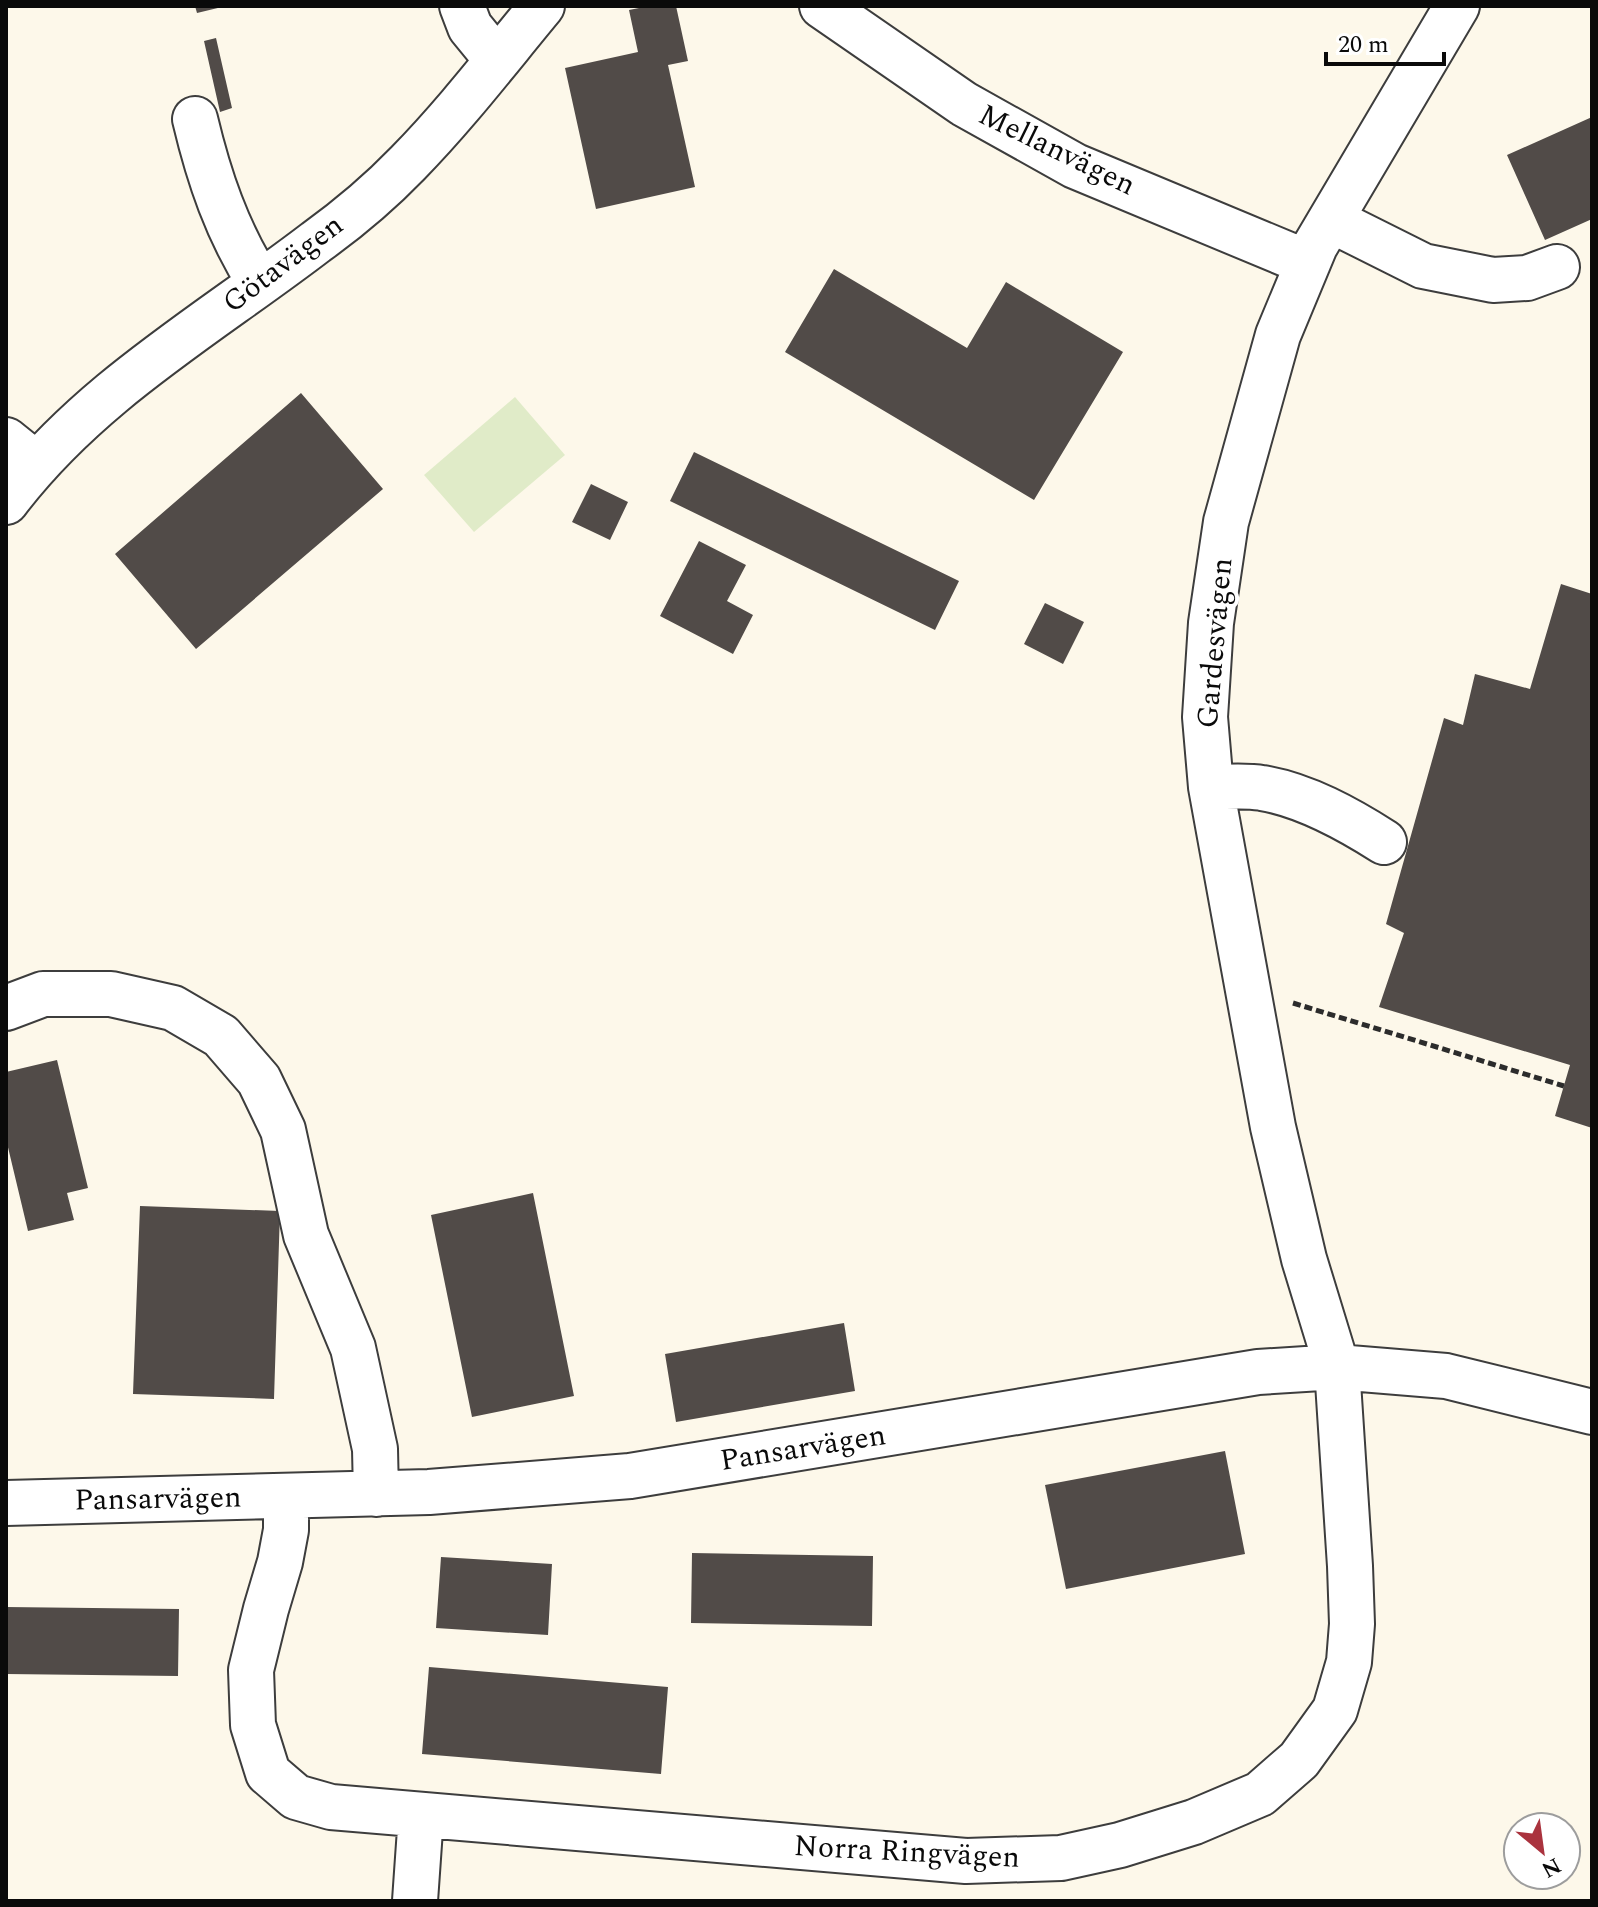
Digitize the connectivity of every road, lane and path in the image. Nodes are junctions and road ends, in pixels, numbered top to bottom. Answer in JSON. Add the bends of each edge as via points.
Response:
{"nodes":[{"id":1,"x":462,"y":6,"type":"edge"},
{"id":2,"x":542,"y":6,"type":"edge"},
{"id":3,"x":822,"y":6,"type":"edge"},
{"id":4,"x":1457,"y":6,"type":"edge"},
{"id":5,"x":497,"y":60,"type":"junction"},
{"id":6,"x":195,"y":119,"type":"dead end"},
{"id":7,"x":1331,"y":220,"type":"junction"},
{"id":8,"x":1308,"y":263,"type":"junction"},
{"id":9,"x":1557,"y":267,"type":"dead end"},
{"id":10,"x":260,"y":283,"type":"junction"},
{"id":11,"x":21,"y":453,"type":"edge"},
{"id":12,"x":6,"y":502,"type":"edge"},
{"id":13,"x":1211,"y":787,"type":"junction"},
{"id":14,"x":1384,"y":842,"type":"dead end"},
{"id":15,"x":1248,"y":989,"type":"junction"},
{"id":16,"x":6,"y":1008,"type":"edge"},
{"id":17,"x":1564,"y":1086,"type":"dead end"},
{"id":18,"x":1337,"y":1367,"type":"junction"},
{"id":19,"x":1592,"y":1412,"type":"edge"},
{"id":20,"x":376,"y":1494,"type":"junction"},
{"id":21,"x":286,"y":1496,"type":"junction"},
{"id":22,"x":6,"y":1503,"type":"edge"},
{"id":23,"x":421,"y":1815,"type":"junction"},
{"id":24,"x":415,"y":1901,"type":"edge"}],
"edges":[{"from":1,"to":5,"type":"lane","via":[[470,27]]},
{"from":2,"to":5,"type":"lane","name":"Götavägen"},
{"from":3,"to":8,"type":"lane","name":"Mellanvägen","via":[[964,104],[1075,166]]},
{"from":4,"to":7,"type":"lane","name":"Gardesvägen"},
{"from":5,"to":10,"type":"lane","name":"Götavägen","via":[[407,165]]},
{"from":6,"to":10,"type":"lane","via":[[226,222]]},
{"from":7,"to":8,"type":"lane","name":"Gardesvägen"},
{"from":7,"to":9,"type":"lane","via":[[1423,266],[1493,280],[1527,278]]},
{"from":8,"to":13,"type":"lane","name":"Gardesvägen","via":[[1278,335],[1226,522],[1211,623],[1205,717]]},
{"from":10,"to":11,"type":"lane","name":"Götavägen","via":[[87,414]]},
{"from":11,"to":12,"type":"lane","name":"Götavägen"},
{"from":13,"to":14,"type":"lane","via":[[1262,788],[1298,799]]},
{"from":13,"to":15,"type":"lane","name":"Gardesvägen"},
{"from":15,"to":17,"type":"path"},
{"from":15,"to":18,"type":"lane","name":"Gardesvägen","via":[[1304,1259]]},
{"from":16,"to":20,"type":"lane","via":[[43,994],[111,994],[173,1008],[221,1036],[259,1080],[283,1130],[306,1235],[353,1348],[375,1449]]},
{"from":18,"to":19,"type":"lane","name":"Pansarvägen","via":[[1446,1376]]},
{"from":18,"to":20,"type":"lane","name":"Pansarvägen","via":[[1258,1372],[630,1476]]},
{"from":18,"to":23,"type":"lane","name":"Norra Ringvägen","via":[[1350,1566],[1349,1662],[1335,1710],[1299,1760],[1260,1794],[1120,1845],[1061,1858],[966,1861]]},
{"from":20,"to":21,"type":"lane","name":"Pansarvägen"},
{"from":21,"to":22,"type":"lane","name":"Pansarvägen"},
{"from":21,"to":23,"type":"lane","name":"Norra Ringvägen","via":[[280,1562],[251,1670],[253,1725],[268,1773],[296,1797],[331,1807]]},
{"from":23,"to":24,"type":"lane"}]}
